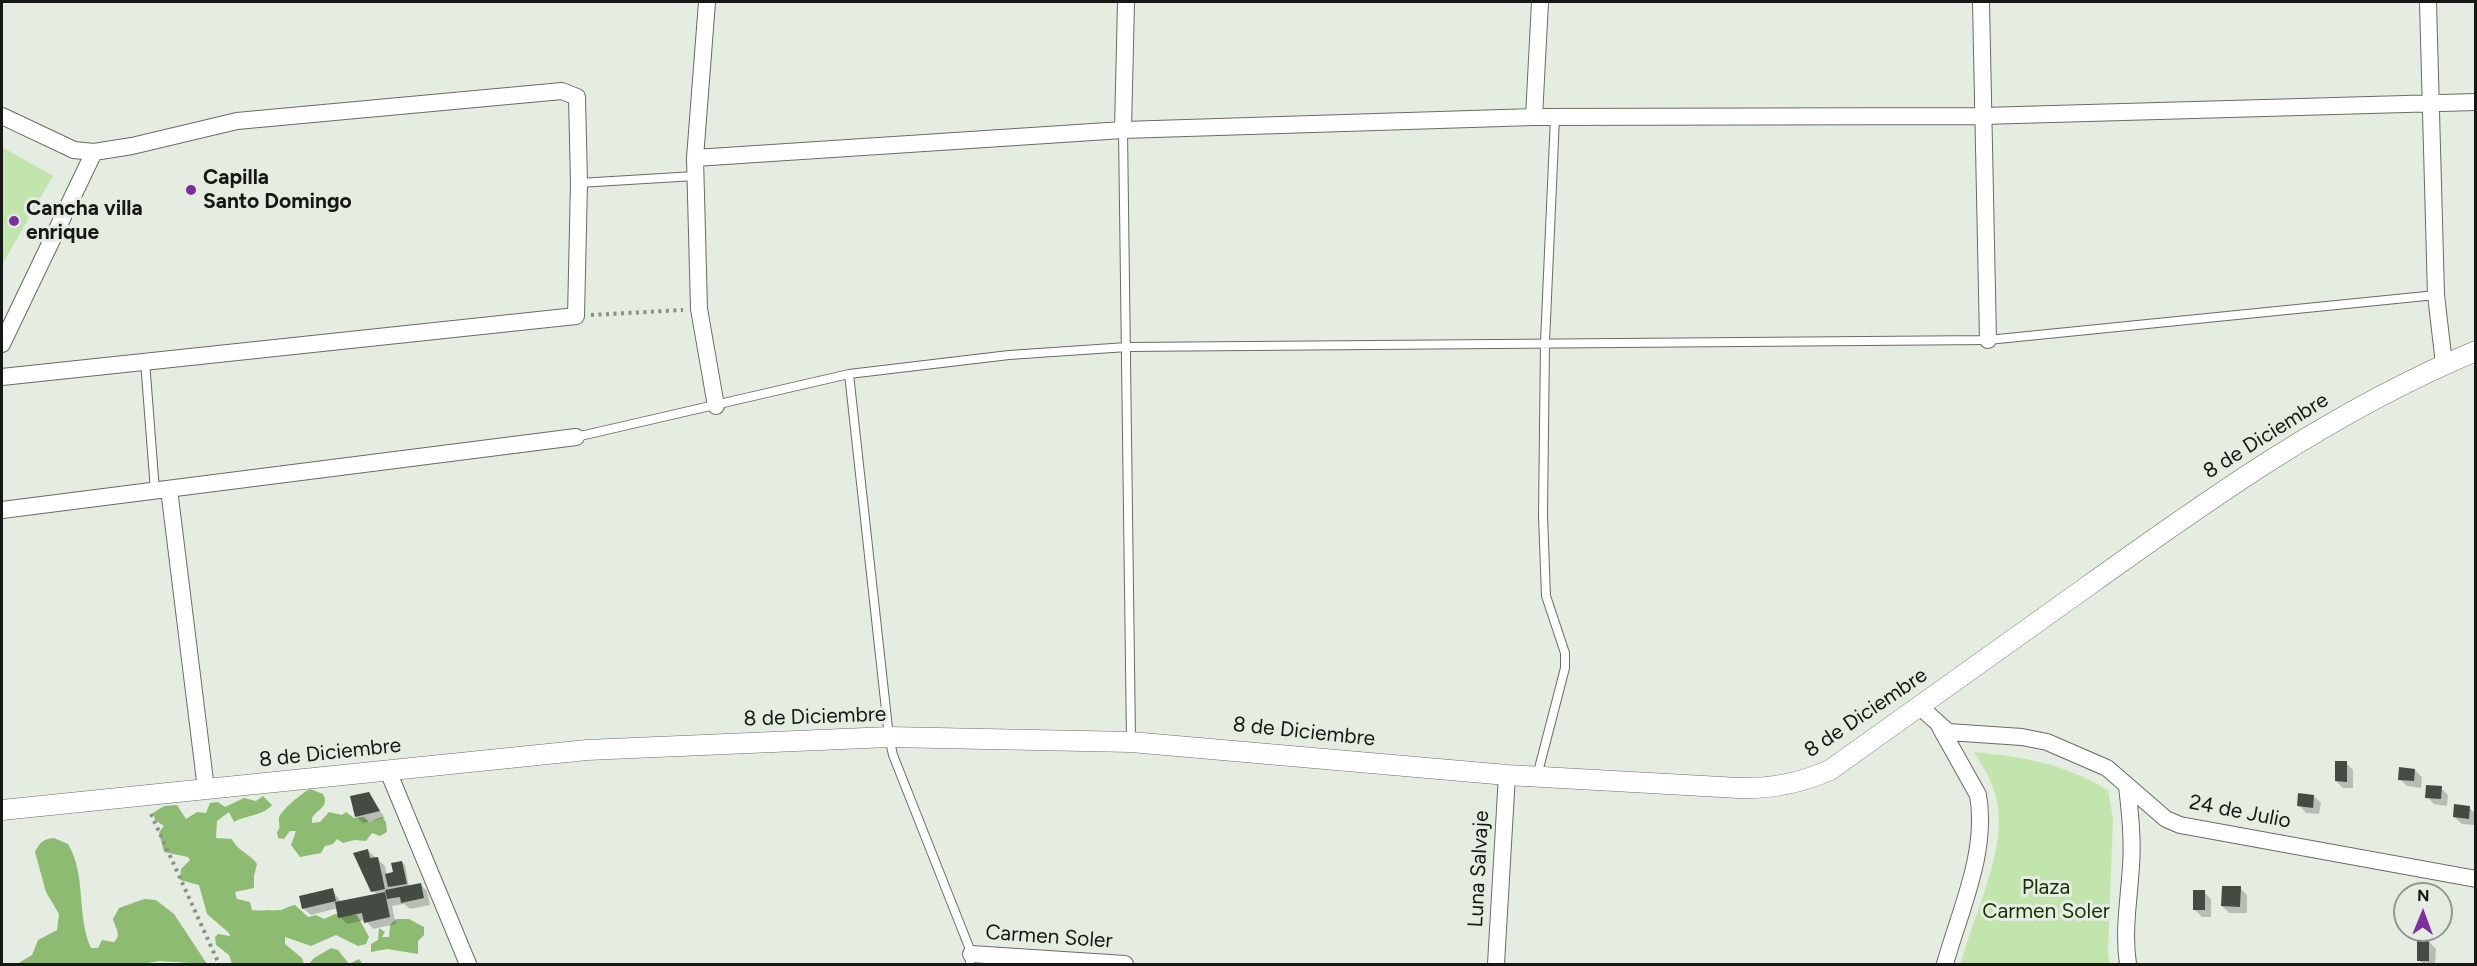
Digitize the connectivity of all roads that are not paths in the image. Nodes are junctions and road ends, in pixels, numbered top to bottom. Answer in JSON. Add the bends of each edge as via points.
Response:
{"nodes":[{"id":1,"x":707,"y":2,"type":"edge"},
{"id":2,"x":1126,"y":2,"type":"edge"},
{"id":3,"x":1540,"y":2,"type":"edge"},
{"id":4,"x":1981,"y":2,"type":"edge"},
{"id":5,"x":2428,"y":2,"type":"edge"},
{"id":6,"x":2475,"y":102,"type":"edge"},
{"id":7,"x":2430,"y":105,"type":"junction"},
{"id":8,"x":2,"y":116,"type":"edge"},
{"id":9,"x":1982,"y":116,"type":"junction"},
{"id":10,"x":1534,"y":117,"type":"junction"},
{"id":11,"x":1555,"y":117,"type":"junction"},
{"id":12,"x":1123,"y":130,"type":"junction"},
{"id":13,"x":94,"y":152,"type":"junction"},
{"id":14,"x":695,"y":158,"type":"junction"},
{"id":15,"x":695,"y":176,"type":"junction"},
{"id":16,"x":579,"y":183,"type":"junction"},
{"id":17,"x":2436,"y":296,"type":"junction"},
{"id":18,"x":1988,"y":340,"type":"junction"},
{"id":19,"x":1545,"y":342,"type":"junction"},
{"id":20,"x":2,"y":344,"type":"edge"},
{"id":21,"x":1127,"y":347,"type":"junction"},
{"id":22,"x":2475,"y":351,"type":"edge"},
{"id":23,"x":145,"y":361,"type":"junction"},
{"id":24,"x":2444,"y":364,"type":"junction"},
{"id":25,"x":849,"y":374,"type":"junction"},
{"id":26,"x":2,"y":377,"type":"edge"},
{"id":27,"x":716,"y":406,"type":"junction"},
{"id":28,"x":576,"y":437,"type":"joint"},
{"id":29,"x":162,"y":490,"type":"junction"},
{"id":30,"x":2,"y":510,"type":"edge"},
{"id":31,"x":1920,"y":707,"type":"junction"},
{"id":32,"x":1940,"y":727,"type":"junction"},
{"id":33,"x":890,"y":737,"type":"junction"},
{"id":34,"x":1131,"y":742,"type":"junction"},
{"id":35,"x":388,"y":771,"type":"junction"},
{"id":36,"x":1507,"y":776,"type":"junction"},
{"id":37,"x":1537,"y":777,"type":"junction"},
{"id":38,"x":2127,"y":786,"type":"junction"},
{"id":39,"x":206,"y":789,"type":"junction"},
{"id":40,"x":2,"y":810,"type":"edge"},
{"id":41,"x":2475,"y":879,"type":"edge"},
{"id":42,"x":971,"y":959,"type":"edge"},
{"id":43,"x":468,"y":964,"type":"edge"},
{"id":44,"x":1125,"y":964,"type":"edge"},
{"id":45,"x":1496,"y":964,"type":"edge"},
{"id":46,"x":1945,"y":964,"type":"edge"},
{"id":47,"x":2128,"y":964,"type":"edge"}],
"edges":[{"from":1,"to":14,"type":"street"},
{"from":2,"to":12,"type":"street"},
{"from":3,"to":10,"type":"street"},
{"from":4,"to":9,"type":"street"},
{"from":5,"to":7,"type":"street"},
{"from":6,"to":7,"type":"street"},
{"from":7,"to":9,"type":"street"},
{"from":7,"to":17,"type":"street"},
{"from":8,"to":13,"type":"street","via":[[74,150]]},
{"from":9,"to":11,"type":"street"},
{"from":9,"to":18,"type":"street"},
{"from":10,"to":11,"type":"street"},
{"from":10,"to":12,"type":"street"},
{"from":11,"to":19,"type":"lane"},
{"from":12,"to":14,"type":"street"},
{"from":12,"to":21,"type":"lane"},
{"from":13,"to":16,"type":"street","via":[[237,121],[562,91],[577,97]]},
{"from":13,"to":20,"type":"street"},
{"from":14,"to":15,"type":"street"},
{"from":15,"to":16,"type":"lane"},
{"from":15,"to":27,"type":"street","via":[[699,309]]},
{"from":16,"to":23,"type":"street","via":[[576,316]]},
{"from":17,"to":18,"type":"lane"},
{"from":17,"to":24,"type":"street"},
{"from":18,"to":19,"type":"lane"},
{"from":19,"to":21,"type":"lane"},
{"from":19,"to":37,"type":"lane","via":[[1546,596],[1565,653],[1565,668]]},
{"from":21,"to":25,"type":"lane","via":[[1009,355]]},
{"from":21,"to":34,"type":"lane"},
{"from":22,"to":24,"type":"street","name":"8 de Diciembre"},
{"from":23,"to":26,"type":"street"},
{"from":23,"to":29,"type":"lane"},
{"from":24,"to":31,"type":"street","name":"8 de Diciembre","via":[[2356,408],[2261,466],[2170,526]]},
{"from":25,"to":27,"type":"lane"},
{"from":25,"to":33,"type":"lane"},
{"from":27,"to":28,"type":"lane"},
{"from":28,"to":29,"type":"street"},
{"from":29,"to":30,"type":"street"},
{"from":29,"to":39,"type":"street"},
{"from":31,"to":32,"type":"street"},
{"from":31,"to":37,"type":"street","name":"8 de Diciembre","via":[[1830,770],[1777,786],[1739,788]]},
{"from":32,"to":38,"type":"street","name":"24 de Julio","via":[[1958,734],[2047,742],[2107,768]]},
{"from":32,"to":46,"type":"street","via":[[1978,795],[1980,807],[1974,867]]},
{"from":33,"to":34,"type":"street","name":"8 de Diciembre"},
{"from":33,"to":35,"type":"street","name":"8 de Diciembre","via":[[587,750]]},
{"from":33,"to":42,"type":"lane","via":[[893,755]]},
{"from":34,"to":36,"type":"street","name":"8 de Diciembre"},
{"from":35,"to":39,"type":"street","name":"8 de Diciembre"},
{"from":35,"to":43,"type":"street"},
{"from":36,"to":37,"type":"street","name":"8 de Diciembre"},
{"from":36,"to":45,"type":"street","name":"Luna Salvaje"},
{"from":38,"to":41,"type":"street","name":"24 de Julio","via":[[2166,819],[2180,825]]},
{"from":38,"to":47,"type":"street","via":[[2131,820]]},
{"from":39,"to":40,"type":"street","name":"8 de Diciembre"},
{"from":42,"to":44,"type":"street","name":"Carmen Soler"}]}
